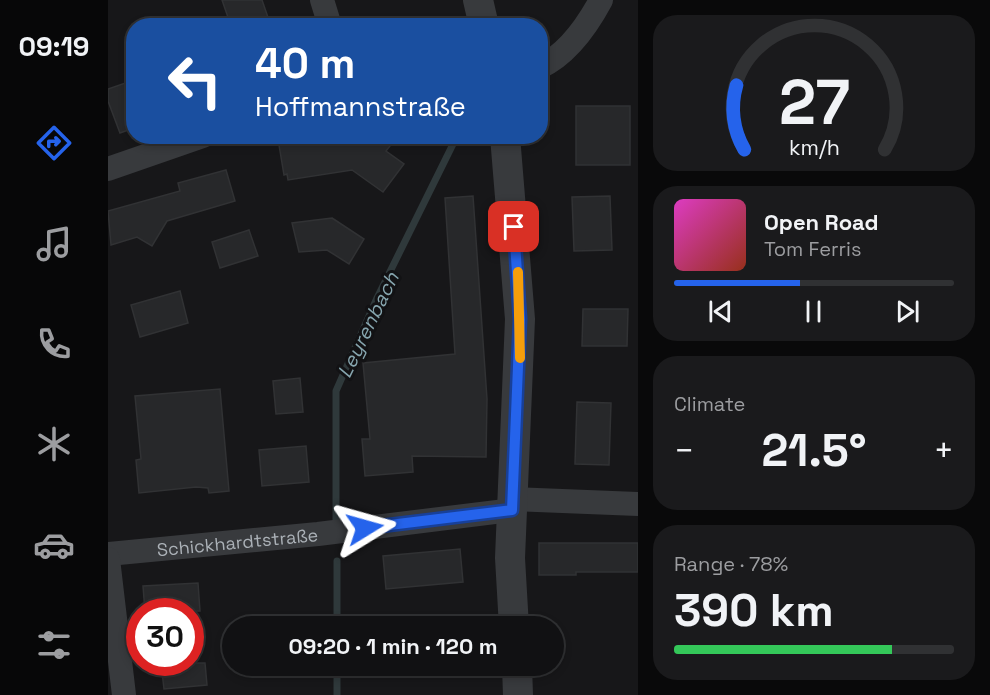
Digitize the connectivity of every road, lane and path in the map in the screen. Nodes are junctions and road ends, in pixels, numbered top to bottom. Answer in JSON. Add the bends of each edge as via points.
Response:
{"nodes":[{"id":1,"x":322,"y":0,"type":"edge"},
{"id":2,"x":478,"y":0,"type":"edge"},
{"id":3,"x":601,"y":0,"type":"edge"},
{"id":4,"x":328,"y":18,"type":"edge"},
{"id":5,"x":482,"y":18,"type":"edge"},
{"id":6,"x":548,"y":63,"type":"edge"},
{"id":7,"x":180,"y":144,"type":"edge"},
{"id":8,"x":506,"y":144,"type":"edge"},
{"id":9,"x":108,"y":169,"type":"edge"},
{"id":10,"x":512,"y":504,"type":"junction"},
{"id":11,"x":638,"y":504,"type":"edge"},
{"id":12,"x":108,"y":554,"type":"edge"},
{"id":13,"x":108,"y":559,"type":"edge"},
{"id":14,"x":513,"y":616,"type":"edge"},
{"id":15,"x":517,"y":676,"type":"edge"},
{"id":16,"x":124,"y":695,"type":"edge"},
{"id":17,"x":518,"y":695,"type":"edge"}],
"edges":[{"from":1,"to":4,"type":"street"},
{"from":2,"to":5,"type":"street"},
{"from":3,"to":6,"type":"street","via":[[587,27]]},
{"from":7,"to":9,"type":"street"},
{"from":8,"to":10,"type":"street","via":[[520,319]]},
{"from":10,"to":11,"type":"street","name":"Schickhardtstraße"},
{"from":10,"to":12,"type":"street","name":"Schickhardtstraße","via":[[318,534]]},
{"from":10,"to":14,"type":"street"},
{"from":13,"to":16,"type":"street"},
{"from":15,"to":17,"type":"street"}]}
